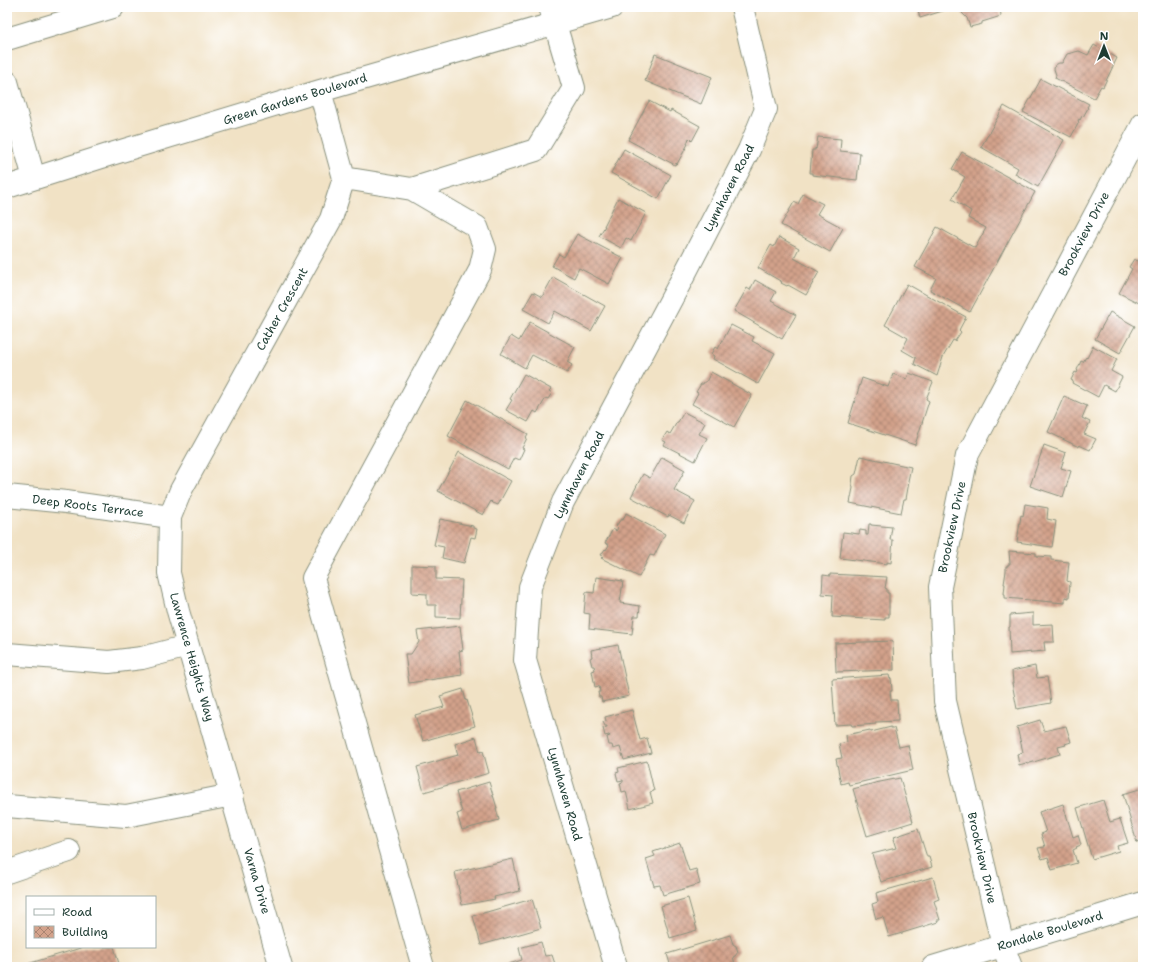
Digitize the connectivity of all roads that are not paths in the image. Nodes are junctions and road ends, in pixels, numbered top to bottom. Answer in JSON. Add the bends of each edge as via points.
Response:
{"nodes":[{"id":1,"x":113,"y":7,"type":"edge"},
{"id":2,"x":612,"y":7,"type":"edge"},
{"id":3,"x":742,"y":7,"type":"edge"},
{"id":4,"x":552,"y":15,"type":"edge"},
{"id":5,"x":7,"y":38,"type":"edge"},
{"id":6,"x":7,"y":82,"type":"edge"},
{"id":7,"x":320,"y":91,"type":"junction"},
{"id":8,"x":1143,"y":124,"type":"edge"},
{"id":9,"x":34,"y":178,"type":"junction"},
{"id":10,"x":344,"y":178,"type":"junction"},
{"id":11,"x":7,"y":187,"type":"edge"},
{"id":12,"x":412,"y":189,"type":"junction"},
{"id":13,"x":7,"y":496,"type":"edge"},
{"id":14,"x":170,"y":517,"type":"junction"},
{"id":15,"x":188,"y":646,"type":"junction"},
{"id":16,"x":7,"y":654,"type":"edge"},
{"id":17,"x":232,"y":795,"type":"junction"},
{"id":18,"x":7,"y":806,"type":"edge"},
{"id":19,"x":69,"y":851,"type":"dead end"},
{"id":20,"x":7,"y":872,"type":"edge"},
{"id":21,"x":1143,"y":903,"type":"edge"},
{"id":22,"x":1003,"y":946,"type":"junction"},
{"id":23,"x":281,"y":967,"type":"edge"},
{"id":24,"x":423,"y":967,"type":"edge"},
{"id":25,"x":616,"y":967,"type":"edge"},
{"id":26,"x":933,"y":967,"type":"edge"},
{"id":27,"x":1011,"y":967,"type":"edge"}],
"edges":[{"from":1,"to":5,"type":"street"},
{"from":2,"to":4,"type":"street","name":"Green Gardens Boulevard","via":[[585,15]]},
{"from":3,"to":25,"type":"street","name":"Lynnhaven Road","via":[[766,109],[749,150],[563,502],[530,587],[525,660]]},
{"from":4,"to":7,"type":"street","name":"Green Gardens Boulevard"},
{"from":4,"to":12,"type":"street","via":[[574,88],[536,150]]},
{"from":6,"to":9,"type":"street"},
{"from":7,"to":9,"type":"street","name":"Green Gardens Boulevard"},
{"from":7,"to":10,"type":"street"},
{"from":8,"to":22,"type":"street","name":"Brookview Drive","via":[[967,456],[940,587],[945,700]]},
{"from":9,"to":11,"type":"street","name":"Green Gardens Boulevard"},
{"from":10,"to":12,"type":"street"},
{"from":10,"to":14,"type":"street","name":"Cather Crescent","via":[[332,219],[181,490]]},
{"from":12,"to":24,"type":"street","via":[[477,227],[485,249],[480,270],[313,578]]},
{"from":13,"to":14,"type":"street","name":"Deep Roots Terrace"},
{"from":14,"to":15,"type":"street","name":"Lawrence Heights Way","via":[[169,573]]},
{"from":15,"to":16,"type":"street","via":[[142,658],[109,662]]},
{"from":15,"to":17,"type":"street","name":"Lawrence Heights Way"},
{"from":17,"to":18,"type":"street","via":[[126,816]]},
{"from":17,"to":23,"type":"street","name":"Varna Drive"},
{"from":19,"to":20,"type":"street"},
{"from":21,"to":22,"type":"street","name":"Rondale Boulevard"},
{"from":22,"to":26,"type":"street","name":"Rondale Boulevard"},
{"from":22,"to":27,"type":"street","name":"Brookview Drive"}]}
